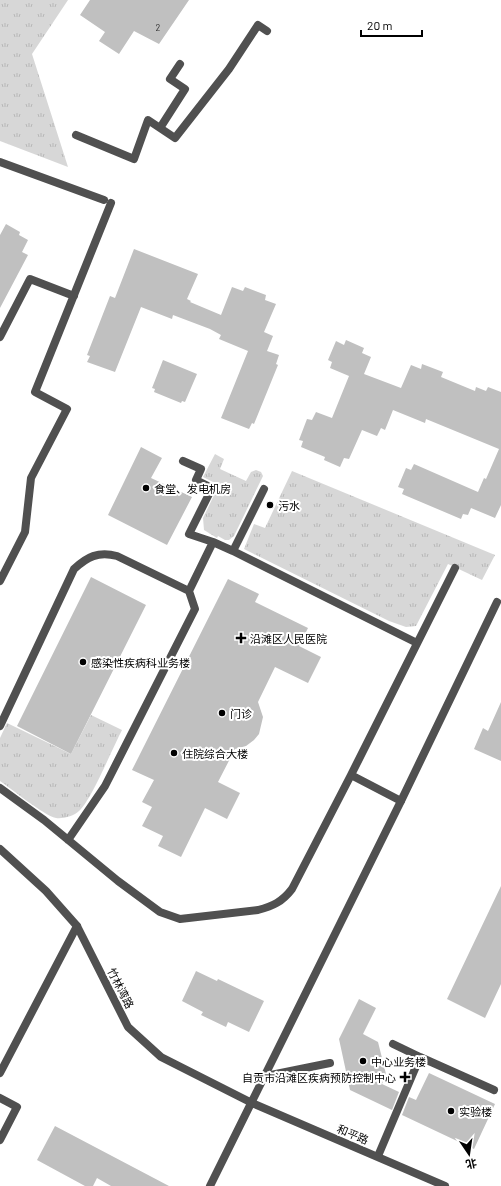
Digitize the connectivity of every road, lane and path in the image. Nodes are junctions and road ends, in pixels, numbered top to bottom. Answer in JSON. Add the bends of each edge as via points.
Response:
{"nodes":[{"id":1,"x":267,"y":31,"type":"dead end"},
{"id":2,"x":180,"y":64,"type":"dead end"},
{"id":3,"x":160,"y":128,"type":"junction"},
{"id":4,"x":76,"y":136,"type":"dead end"},
{"id":5,"x":0,"y":162,"type":"edge"},
{"id":6,"x":74,"y":296,"type":"junction"},
{"id":7,"x":0,"y":337,"type":"edge"},
{"id":8,"x":183,"y":461,"type":"dead end"},
{"id":9,"x":264,"y":489,"type":"dead end"},
{"id":10,"x":213,"y":542,"type":"junction"},
{"id":11,"x":233,"y":551,"type":"junction"},
{"id":12,"x":455,"y":568,"type":"dead end"},
{"id":13,"x":0,"y":581,"type":"edge"},
{"id":14,"x":189,"y":591,"type":"junction"},
{"id":15,"x":497,"y":602,"type":"dead end"},
{"id":16,"x":417,"y":643,"type":"junction"},
{"id":17,"x":0,"y":726,"type":"edge"},
{"id":18,"x":351,"y":775,"type":"junction"},
{"id":19,"x":0,"y":788,"type":"edge"},
{"id":20,"x":401,"y":801,"type":"junction"},
{"id":21,"x":68,"y":840,"type":"junction"},
{"id":22,"x":0,"y":848,"type":"edge"},
{"id":23,"x":77,"y":926,"type":"junction"},
{"id":24,"x":393,"y":1044,"type":"dead end"},
{"id":25,"x":420,"y":1057,"type":"junction"},
{"id":26,"x":330,"y":1063,"type":"dead end"},
{"id":27,"x":0,"y":1073,"type":"edge"},
{"id":28,"x":266,"y":1076,"type":"junction"},
{"id":29,"x":494,"y":1090,"type":"dead end"},
{"id":30,"x":0,"y":1098,"type":"edge"},
{"id":31,"x":252,"y":1102,"type":"junction"},
{"id":32,"x":0,"y":1140,"type":"edge"},
{"id":33,"x":378,"y":1156,"type":"junction"},
{"id":34,"x":210,"y":1186,"type":"edge"},
{"id":35,"x":445,"y":1186,"type":"edge"}],
"edges":[{"from":1,"to":3,"type":"street","via":[[258,25],[229,69],[175,138]]},
{"from":2,"to":3,"type":"street","via":[[170,79],[185,89]]},
{"from":3,"to":4,"type":"street","via":[[148,120],[134,159]]},
{"from":5,"to":6,"type":"street","via":[[108,202]]},
{"from":6,"to":7,"type":"street","via":[[30,280]]},
{"from":6,"to":13,"type":"street","via":[[35,392],[67,409],[31,478],[25,532]]},
{"from":8,"to":10,"type":"street","via":[[201,469],[196,480],[212,488],[189,534]]},
{"from":9,"to":11,"type":"street"},
{"from":10,"to":11,"type":"street"},
{"from":10,"to":14,"type":"street"},
{"from":11,"to":16,"type":"street"},
{"from":12,"to":16,"type":"street"},
{"from":14,"to":17,"type":"street","via":[[117,556],[106,553],[85,559],[74,569]]},
{"from":14,"to":21,"type":"street","via":[[195,609],[105,786]]},
{"from":15,"to":20,"type":"street"},
{"from":16,"to":18,"type":"street"},
{"from":18,"to":20,"type":"street"},
{"from":18,"to":21,"type":"street","via":[[292,889],[285,898],[270,907],[180,919],[160,912]]},
{"from":19,"to":21,"type":"street"},
{"from":20,"to":28,"type":"street"},
{"from":22,"to":23,"type":"street","name":"竹林湾路","via":[[46,891]]},
{"from":23,"to":27,"type":"street"},
{"from":23,"to":31,"type":"street","name":"竹林湾路","via":[[128,1027],[161,1057]]},
{"from":24,"to":25,"type":"street"},
{"from":25,"to":29,"type":"street"},
{"from":25,"to":33,"type":"street"},
{"from":26,"to":28,"type":"street"},
{"from":28,"to":31,"type":"street"},
{"from":30,"to":32,"type":"street","via":[[17,1106]]},
{"from":31,"to":33,"type":"street","name":"和平路"},
{"from":31,"to":34,"type":"street"},
{"from":33,"to":35,"type":"street","name":"和平路"}]}
